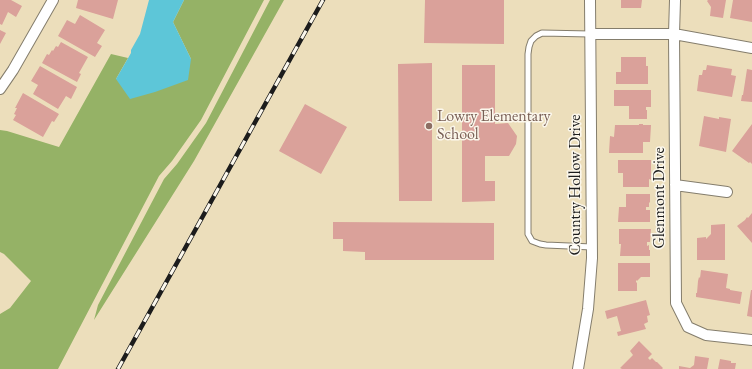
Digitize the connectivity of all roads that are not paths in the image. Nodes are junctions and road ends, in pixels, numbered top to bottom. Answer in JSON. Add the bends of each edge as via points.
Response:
{"nodes":[{"id":1,"x":53,"y":0,"type":"edge"},
{"id":2,"x":590,"y":0,"type":"edge"},
{"id":3,"x":675,"y":0,"type":"edge"},
{"id":4,"x":590,"y":34,"type":"junction"},
{"id":5,"x":674,"y":34,"type":"junction"},
{"id":6,"x":752,"y":48,"type":"edge"},
{"id":7,"x":0,"y":89,"type":"edge"},
{"id":8,"x":675,"y":185,"type":"junction"},
{"id":9,"x":727,"y":192,"type":"dead end"},
{"id":10,"x":592,"y":247,"type":"junction"},
{"id":11,"x":752,"y":340,"type":"edge"},
{"id":12,"x":578,"y":369,"type":"edge"}],
"edges":[{"from":1,"to":7,"type":"street"},
{"from":2,"to":4,"type":"street","name":"Country Hollow Drive"},
{"from":3,"to":5,"type":"street","name":"Glenmont Drive"},
{"from":4,"to":5,"type":"street"},
{"from":4,"to":10,"type":"street","name":"Country Hollow Drive"},
{"from":4,"to":10,"type":"lane","via":[[542,33],[536,36],[528,47],[528,234],[532,241],[546,246]]},
{"from":5,"to":6,"type":"street"},
{"from":5,"to":8,"type":"street","name":"Glenmont Drive"},
{"from":8,"to":9,"type":"street"},
{"from":8,"to":11,"type":"street","name":"Glenmont Drive","via":[[676,303],[688,327],[706,335]]},
{"from":10,"to":12,"type":"street","name":"Country Hollow Drive","via":[[588,309]]}]}
